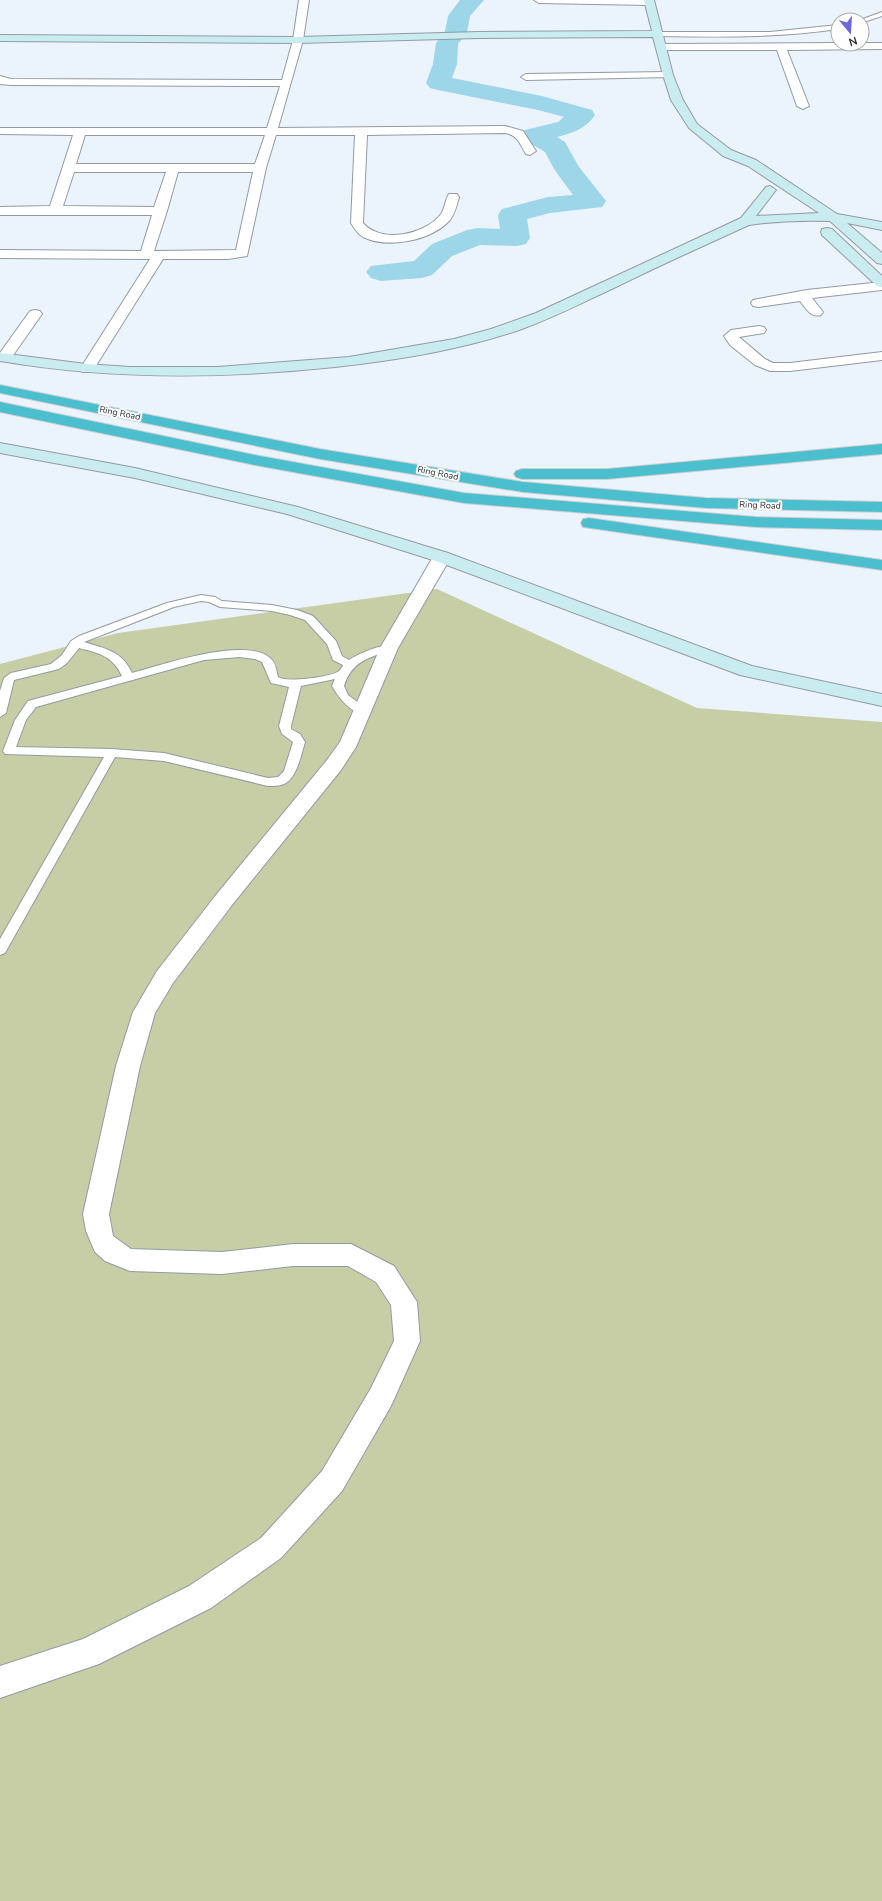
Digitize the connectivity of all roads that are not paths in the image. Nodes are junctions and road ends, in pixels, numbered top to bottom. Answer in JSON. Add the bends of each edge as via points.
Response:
{"nodes":[{"id":1,"x":304,"y":0,"type":"edge"},
{"id":2,"x":539,"y":0,"type":"edge"},
{"id":3,"x":649,"y":1,"type":"edge"},
{"id":4,"x":882,"y":14,"type":"edge"},
{"id":5,"x":870,"y":18,"type":"edge"},
{"id":6,"x":830,"y":29,"type":"edge"},
{"id":7,"x":657,"y":34,"type":"junction"},
{"id":8,"x":0,"y":38,"type":"edge"},
{"id":9,"x":298,"y":40,"type":"junction"},
{"id":10,"x":882,"y":46,"type":"edge"},
{"id":11,"x":661,"y":47,"type":"junction"},
{"id":12,"x":781,"y":47,"type":"junction"},
{"id":13,"x":668,"y":75,"type":"junction"},
{"id":14,"x":526,"y":77,"type":"dead end"},
{"id":15,"x":0,"y":79,"type":"edge"},
{"id":16,"x":287,"y":83,"type":"junction"},
{"id":17,"x":804,"y":106,"type":"dead end"},
{"id":18,"x":80,"y":131,"type":"junction"},
{"id":19,"x":0,"y":132,"type":"edge"},
{"id":20,"x":271,"y":132,"type":"junction"},
{"id":21,"x":361,"y":132,"type":"junction"},
{"id":22,"x":530,"y":151,"type":"dead end"},
{"id":23,"x":727,"y":153,"type":"junction"},
{"id":24,"x":173,"y":167,"type":"junction"},
{"id":25,"x":69,"y":168,"type":"junction"},
{"id":26,"x":260,"y":168,"type":"junction"},
{"id":27,"x":744,"y":173,"type":"dead end"},
{"id":28,"x":757,"y":182,"type":"dead end"},
{"id":29,"x":770,"y":190,"type":"junction"},
{"id":30,"x":453,"y":197,"type":"dead end"},
{"id":31,"x":55,"y":210,"type":"junction"},
{"id":32,"x":0,"y":211,"type":"edge"},
{"id":33,"x":160,"y":211,"type":"junction"},
{"id":34,"x":831,"y":215,"type":"junction"},
{"id":35,"x":809,"y":216,"type":"junction"},
{"id":36,"x":746,"y":221,"type":"junction"},
{"id":37,"x":882,"y":226,"type":"edge"},
{"id":38,"x":0,"y":254,"type":"edge"},
{"id":39,"x":153,"y":255,"type":"junction"},
{"id":40,"x":882,"y":260,"type":"edge"},
{"id":41,"x":882,"y":283,"type":"edge"},
{"id":42,"x":882,"y":286,"type":"edge"},
{"id":43,"x":803,"y":296,"type":"junction"},
{"id":44,"x":758,"y":303,"type":"dead end"},
{"id":45,"x":816,"y":312,"type":"dead end"},
{"id":46,"x":35,"y":314,"type":"dead end"},
{"id":47,"x":759,"y":330,"type":"dead end"},
{"id":48,"x":882,"y":356,"type":"edge"},
{"id":49,"x":2,"y":358,"type":"edge"},
{"id":50,"x":87,"y":369,"type":"junction"},
{"id":51,"x":0,"y":389,"type":"edge"},
{"id":52,"x":0,"y":407,"type":"edge"},
{"id":53,"x":0,"y":448,"type":"edge"},
{"id":54,"x":882,"y":449,"type":"edge"},
{"id":55,"x":393,"y":465,"type":"junction"},
{"id":56,"x":464,"y":498,"type":"junction"},
{"id":57,"x":882,"y":507,"type":"edge"},
{"id":58,"x":882,"y":525,"type":"edge"},
{"id":59,"x":442,"y":557,"type":"junction"},
{"id":60,"x":882,"y":565,"type":"edge"},
{"id":61,"x":75,"y":643,"type":"junction"},
{"id":62,"x":389,"y":648,"type":"junction"},
{"id":63,"x":349,"y":664,"type":"junction"},
{"id":64,"x":341,"y":674,"type":"junction"},
{"id":65,"x":129,"y":678,"type":"junction"},
{"id":66,"x":296,"y":683,"type":"junction"},
{"id":67,"x":882,"y":700,"type":"edge"},
{"id":68,"x":362,"y":710,"type":"junction"},
{"id":69,"x":0,"y":713,"type":"edge"},
{"id":70,"x":4,"y":751,"type":"edge"},
{"id":71,"x":112,"y":753,"type":"junction"},
{"id":72,"x":0,"y":950,"type":"edge"},
{"id":73,"x":0,"y":1682,"type":"edge"}],
"edges":[{"from":1,"to":9,"type":"street"},
{"from":2,"to":3,"type":"street"},
{"from":3,"to":7,"type":"main road"},
{"from":4,"to":5,"type":"lane"},
{"from":6,"to":7,"type":"lane","via":[[766,35]]},
{"from":7,"to":9,"type":"main road"},
{"from":7,"to":11,"type":"main road"},
{"from":8,"to":9,"type":"main road"},
{"from":9,"to":16,"type":"street"},
{"from":10,"to":12,"type":"street"},
{"from":11,"to":12,"type":"street"},
{"from":11,"to":13,"type":"main road"},
{"from":12,"to":17,"type":"street"},
{"from":13,"to":14,"type":"street"},
{"from":13,"to":23,"type":"main road","via":[[677,100],[693,126]]},
{"from":15,"to":16,"type":"street","via":[[11,82]]},
{"from":16,"to":20,"type":"street"},
{"from":18,"to":19,"type":"street"},
{"from":18,"to":20,"type":"street"},
{"from":18,"to":25,"type":"street"},
{"from":20,"to":21,"type":"street"},
{"from":20,"to":26,"type":"street"},
{"from":21,"to":22,"type":"street","via":[[512,129],[522,135]]},
{"from":21,"to":30,"type":"street","via":[[357,223],[366,234],[379,238],[394,238],[428,229],[443,220]]},
{"from":23,"to":27,"type":"main road","via":[[736,167]]},
{"from":23,"to":34,"type":"main road","via":[[752,164]]},
{"from":24,"to":25,"type":"street"},
{"from":24,"to":26,"type":"street"},
{"from":24,"to":33,"type":"street"},
{"from":25,"to":31,"type":"street"},
{"from":26,"to":39,"type":"street","via":[[242,253]]},
{"from":28,"to":29,"type":"main road"},
{"from":29,"to":35,"type":"main road"},
{"from":29,"to":36,"type":"main road"},
{"from":31,"to":32,"type":"street"},
{"from":31,"to":33,"type":"street"},
{"from":33,"to":39,"type":"street"},
{"from":34,"to":35,"type":"main road"},
{"from":34,"to":37,"type":"main road"},
{"from":34,"to":40,"type":"main road"},
{"from":35,"to":36,"type":"main road"},
{"from":35,"to":41,"type":"main road"},
{"from":36,"to":50,"type":"main road","via":[[559,309],[516,326],[437,347],[378,357],[266,369],[132,372]]},
{"from":38,"to":39,"type":"street"},
{"from":39,"to":50,"type":"street"},
{"from":42,"to":43,"type":"street"},
{"from":43,"to":44,"type":"street"},
{"from":43,"to":45,"type":"street"},
{"from":46,"to":49,"type":"street"},
{"from":47,"to":48,"type":"street","via":[[731,336],[760,362],[770,367]]},
{"from":49,"to":50,"type":"main road"},
{"from":51,"to":55,"type":"highway","name":"Ring Road","via":[[320,454]]},
{"from":52,"to":56,"type":"highway","name":"Ring Road","via":[[260,461]]},
{"from":53,"to":59,"type":"main road","via":[[135,472],[232,495],[348,526]]},
{"from":54,"to":55,"type":"highway","via":[[585,474],[522,474]]},
{"from":55,"to":57,"type":"highway","name":"Ring Road","via":[[516,486],[676,501]]},
{"from":56,"to":58,"type":"highway","name":"Ring Road","via":[[756,522]]},
{"from":56,"to":60,"type":"highway","via":[[517,512]]},
{"from":59,"to":62,"type":"street"},
{"from":59,"to":67,"type":"main road","via":[[747,671]]},
{"from":61,"to":63,"type":"lane","via":[[171,605],[201,598],[211,599],[220,604],[272,608],[309,618],[332,643],[337,658]]},
{"from":61,"to":65,"type":"lane","via":[[106,652],[122,663]]},
{"from":61,"to":69,"type":"lane","via":[[60,663],[51,668],[10,678]]},
{"from":62,"to":63,"type":"lane"},
{"from":62,"to":68,"type":"street"},
{"from":63,"to":64,"type":"lane"},
{"from":64,"to":66,"type":"lane"},
{"from":64,"to":68,"type":"lane","via":[[338,686],[341,692]]},
{"from":65,"to":66,"type":"lane","via":[[203,657],[228,653],[257,656],[266,660],[270,666],[272,679],[276,682]]},
{"from":65,"to":70,"type":"lane","via":[[32,704],[26,710]]},
{"from":66,"to":71,"type":"lane","via":[[285,726],[286,731],[299,742],[289,772],[281,781],[268,782],[164,756]]},
{"from":68,"to":73,"type":"street","via":[[349,743],[334,765],[165,977],[144,1012],[128,1066],[96,1214],[98,1232],[105,1246],[117,1256],[130,1260],[222,1263],[293,1255],[351,1255],[385,1274],[404,1302],[407,1341],[381,1397],[332,1481],[271,1548],[200,1597],[88,1653]]},
{"from":70,"to":71,"type":"lane"},
{"from":71,"to":72,"type":"lane"}]}
